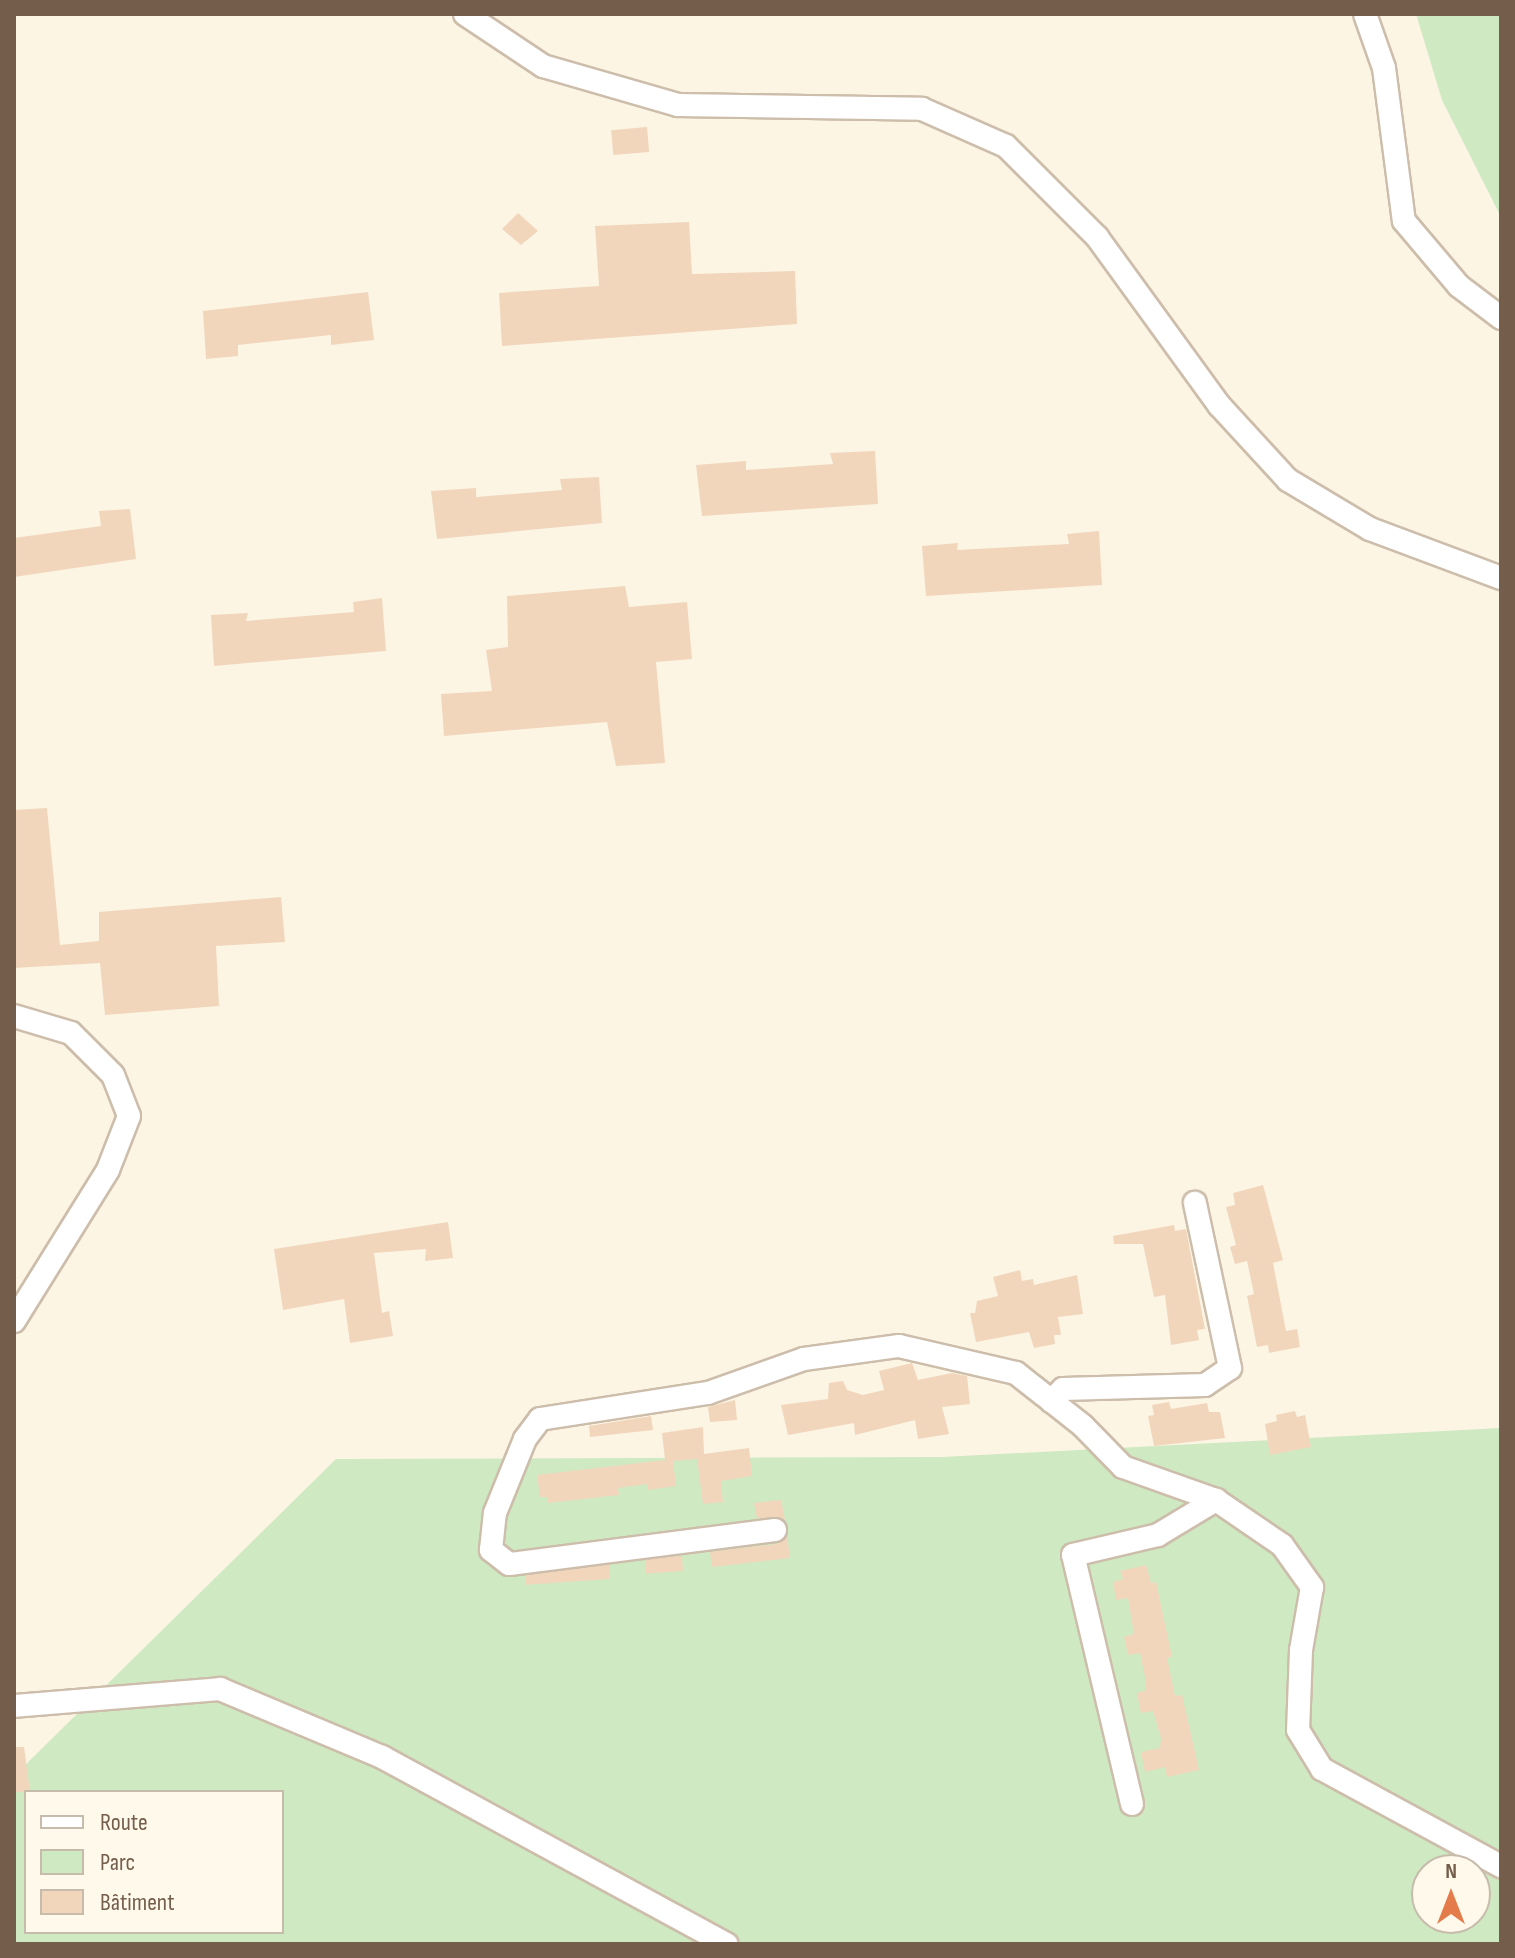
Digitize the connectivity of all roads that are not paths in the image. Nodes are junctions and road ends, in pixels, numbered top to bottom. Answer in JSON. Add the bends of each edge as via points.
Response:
{"nodes":[{"id":1,"x":465,"y":14,"type":"edge"},
{"id":2,"x":1365,"y":14,"type":"edge"},
{"id":3,"x":1501,"y":318,"type":"edge"},
{"id":4,"x":1501,"y":578,"type":"edge"},
{"id":5,"x":14,"y":1016,"type":"edge"},
{"id":6,"x":1195,"y":1203,"type":"dead end"},
{"id":7,"x":14,"y":1321,"type":"edge"},
{"id":8,"x":1051,"y":1401,"type":"junction"},
{"id":9,"x":1216,"y":1500,"type":"junction"},
{"id":10,"x":775,"y":1530,"type":"dead end"},
{"id":11,"x":14,"y":1706,"type":"edge"},
{"id":12,"x":1132,"y":1804,"type":"dead end"},
{"id":13,"x":1501,"y":1866,"type":"edge"},
{"id":14,"x":726,"y":1944,"type":"edge"}],
"edges":[{"from":1,"to":4,"type":"street","via":[[543,66],[678,105],[922,109],[1006,146],[1097,237],[1219,405],[1288,480],[1370,529]]},
{"from":2,"to":3,"type":"street","via":[[1384,68],[1404,221],[1459,286]]},
{"from":5,"to":7,"type":"street","via":[[71,1033],[113,1075],[129,1116],[108,1170]]},
{"from":6,"to":8,"type":"street","via":[[1230,1368],[1205,1385],[1063,1389]]},
{"from":8,"to":9,"type":"street","via":[[1123,1467]]},
{"from":8,"to":10,"type":"street","via":[[1016,1373],[899,1346],[804,1359],[708,1393],[540,1419],[525,1439],[495,1513],[491,1550],[509,1564]]},
{"from":9,"to":12,"type":"street","via":[[1158,1535],[1073,1555]]},
{"from":9,"to":13,"type":"street","via":[[1282,1545],[1312,1587],[1301,1650],[1298,1730],[1322,1769]]},
{"from":11,"to":14,"type":"street","via":[[220,1689],[382,1757]]}]}
